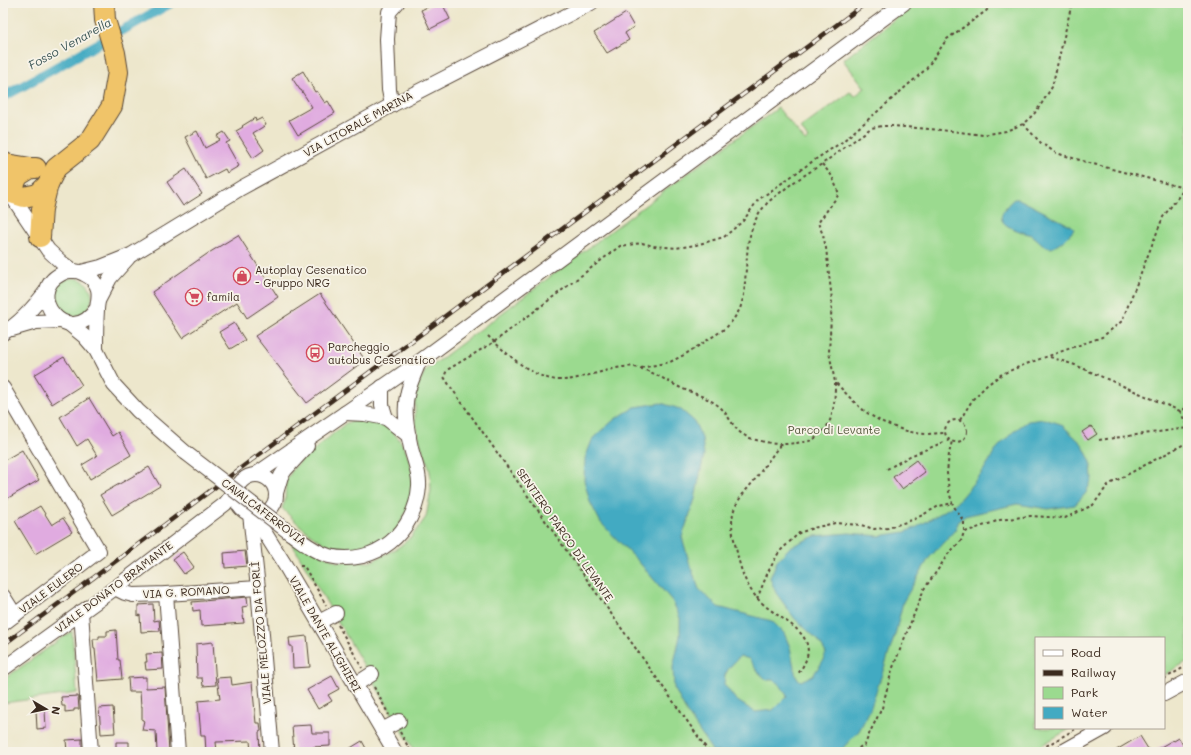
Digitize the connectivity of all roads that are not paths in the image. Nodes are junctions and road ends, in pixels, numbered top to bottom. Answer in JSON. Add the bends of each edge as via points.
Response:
{"nodes":[{"id":1,"x":94,"y":3,"type":"edge"},
{"id":2,"x":397,"y":3,"type":"edge"},
{"id":3,"x":591,"y":3,"type":"edge"},
{"id":4,"x":904,"y":3,"type":"edge"},
{"id":5,"x":104,"y":11,"type":"edge"},
{"id":6,"x":392,"y":104,"type":"junction"},
{"id":7,"x":3,"y":162,"type":"edge"},
{"id":8,"x":31,"y":168,"type":"junction"},
{"id":9,"x":52,"y":176,"type":"junction"},
{"id":10,"x":7,"y":188,"type":"edge"},
{"id":11,"x":44,"y":243,"type":"junction"},
{"id":12,"x":131,"y":255,"type":"junction"},
{"id":13,"x":77,"y":271,"type":"junction"},
{"id":14,"x":49,"y":286,"type":"junction"},
{"id":15,"x":98,"y":304,"type":"junction"},
{"id":16,"x":64,"y":322,"type":"junction"},
{"id":17,"x":6,"y":331,"type":"edge"},
{"id":18,"x":96,"y":350,"type":"junction"},
{"id":19,"x":419,"y":362,"type":"junction"},
{"id":20,"x":382,"y":387,"type":"junction"},
{"id":21,"x":3,"y":388,"type":"edge"},
{"id":22,"x":406,"y":402,"type":"junction"},
{"id":23,"x":344,"y":414,"type":"junction"},
{"id":24,"x":386,"y":418,"type":"junction"},
{"id":25,"x":320,"y":431,"type":"junction"},
{"id":26,"x":409,"y":436,"type":"junction"},
{"id":27,"x":256,"y":475,"type":"junction"},
{"id":28,"x":237,"y":489,"type":"junction"},
{"id":29,"x":276,"y":493,"type":"junction"},
{"id":30,"x":225,"y":504,"type":"junction"},
{"id":31,"x":249,"y":512,"type":"junction"},
{"id":32,"x":115,"y":588,"type":"junction"},
{"id":33,"x":258,"y":588,"type":"junction"},
{"id":34,"x":166,"y":594,"type":"junction"},
{"id":35,"x":3,"y":596,"type":"edge"},
{"id":36,"x":81,"y":612,"type":"junction"},
{"id":37,"x":15,"y":614,"type":"junction"},
{"id":38,"x":334,"y":614,"type":"road end"},
{"id":39,"x":319,"y":622,"type":"junction"},
{"id":40,"x":3,"y":624,"type":"edge"},
{"id":41,"x":3,"y":669,"type":"edge"},
{"id":42,"x":370,"y":675,"type":"road end"},
{"id":43,"x":1188,"y":681,"type":"edge"},
{"id":44,"x":355,"y":685,"type":"junction"},
{"id":45,"x":1165,"y":693,"type":"edge"},
{"id":46,"x":397,"y":722,"type":"road end"},
{"id":47,"x":1103,"y":729,"type":"edge"},
{"id":48,"x":382,"y":730,"type":"junction"},
{"id":49,"x":91,"y":752,"type":"edge"},
{"id":50,"x":178,"y":752,"type":"edge"},
{"id":51,"x":272,"y":752,"type":"edge"},
{"id":52,"x":395,"y":752,"type":"edge"},
{"id":53,"x":1062,"y":752,"type":"edge"}],
"edges":[{"from":1,"to":5,"type":"highway"},
{"from":2,"to":6,"type":"street","via":[[389,12],[386,38]]},
{"from":3,"to":6,"type":"street","name":"VIA LITORALE MARINA"},
{"from":4,"to":19,"type":"street"},
{"from":5,"to":9,"type":"highway","via":[[118,72],[112,106],[90,141]]},
{"from":6,"to":12,"type":"street","name":"VIA LITORALE MARINA","via":[[241,188]]},
{"from":7,"to":8,"type":"highway"},
{"from":8,"to":9,"type":"highway"},
{"from":8,"to":10,"type":"highway","via":[[18,176]]},
{"from":9,"to":10,"type":"highway","via":[[38,194],[24,198]]},
{"from":9,"to":11,"type":"highway","via":[[42,209]]},
{"from":10,"to":11,"type":"street"},
{"from":11,"to":13,"type":"street","via":[[62,263]]},
{"from":11,"to":14,"type":"street","via":[[52,267]]},
{"from":12,"to":13,"type":"street","name":"VIA LITORALE MARINA","via":[[101,267]]},
{"from":12,"to":15,"type":"street","name":"VIA LITORALE MARINA","via":[[110,278]]},
{"from":13,"to":14,"type":"street","name":"VIA LITORALE MARINA","via":[[61,274]]},
{"from":13,"to":15,"type":"street","via":[[95,282]]},
{"from":14,"to":16,"type":"street","via":[[46,299],[49,309]]},
{"from":14,"to":17,"type":"street","name":"VIA LITORALE MARINA","via":[[33,308]]},
{"from":15,"to":16,"type":"street","name":"VIA LITORALE MARINA","via":[[85,321]]},
{"from":15,"to":18,"type":"street"},
{"from":16,"to":17,"type":"street","name":"VIA LITORALE MARINA","via":[[36,322]]},
{"from":16,"to":18,"type":"street","via":[[84,336]]},
{"from":18,"to":26,"type":"street","name":"CAVALCAFERROVIA","bridge":true,"via":[[114,385],[138,411],[186,453],[290,533],[312,549],[328,556],[351,558],[367,555],[392,542],[401,533],[413,514],[419,485]]},
{"from":19,"to":20,"type":"street"},
{"from":19,"to":22,"type":"street","name":"CAVALCAFERROVIA"},
{"from":20,"to":22,"type":"street","via":[[396,391]]},
{"from":20,"to":23,"type":"street"},
{"from":20,"to":24,"type":"street","via":[[382,405]]},
{"from":21,"to":37,"type":"street","name":"VIALE EULERO","via":[[99,552]]},
{"from":22,"to":26,"type":"street","name":"CAVALCAFERROVIA"},
{"from":23,"to":24,"type":"street"},
{"from":23,"to":25,"type":"street"},
{"from":24,"to":26,"type":"street"},
{"from":25,"to":27,"type":"street"},
{"from":25,"to":29,"type":"street","via":[[285,470]]},
{"from":27,"to":28,"type":"street","via":[[244,479]]},
{"from":27,"to":29,"type":"street","via":[[267,478]]},
{"from":28,"to":30,"type":"street","name":"VIALE DONATO BRAMANTE"},
{"from":28,"to":31,"type":"street","via":[[237,500]]},
{"from":29,"to":31,"type":"street","via":[[273,506],[269,510],[263,514]]},
{"from":30,"to":31,"type":"street","via":[[232,504]]},
{"from":30,"to":32,"type":"street","name":"VIALE DONATO BRAMANTE"},
{"from":31,"to":33,"type":"street","name":"VIALE MELOZZO DA FORLÌ"},
{"from":31,"to":39,"type":"street","name":"VIALE DANTE ALIGHIERI","via":[[263,530]]},
{"from":32,"to":34,"type":"street","name":"VIA G. ROMANO","via":[[129,594]]},
{"from":32,"to":36,"type":"street","name":"VIALE DONATO BRAMANTE"},
{"from":33,"to":34,"type":"street","name":"VIA G. ROMANO"},
{"from":33,"to":51,"type":"street","name":"VIALE MELOZZO DA FORLÌ"},
{"from":34,"to":50,"type":"street"},
{"from":35,"to":37,"type":"street"},
{"from":36,"to":41,"type":"street","name":"VIALE DONATO BRAMANTE"},
{"from":36,"to":49,"type":"street"},
{"from":37,"to":40,"type":"street","name":"VIALE EULERO"},
{"from":38,"to":39,"type":"street"},
{"from":39,"to":44,"type":"street","name":"VIALE DANTE ALIGHIERI"},
{"from":42,"to":44,"type":"street"},
{"from":43,"to":45,"type":"street"},
{"from":44,"to":48,"type":"street","name":"VIALE DANTE ALIGHIERI"},
{"from":46,"to":48,"type":"street"},
{"from":47,"to":53,"type":"street"},
{"from":48,"to":52,"type":"street","name":"VIALE DANTE ALIGHIERI"}]}
